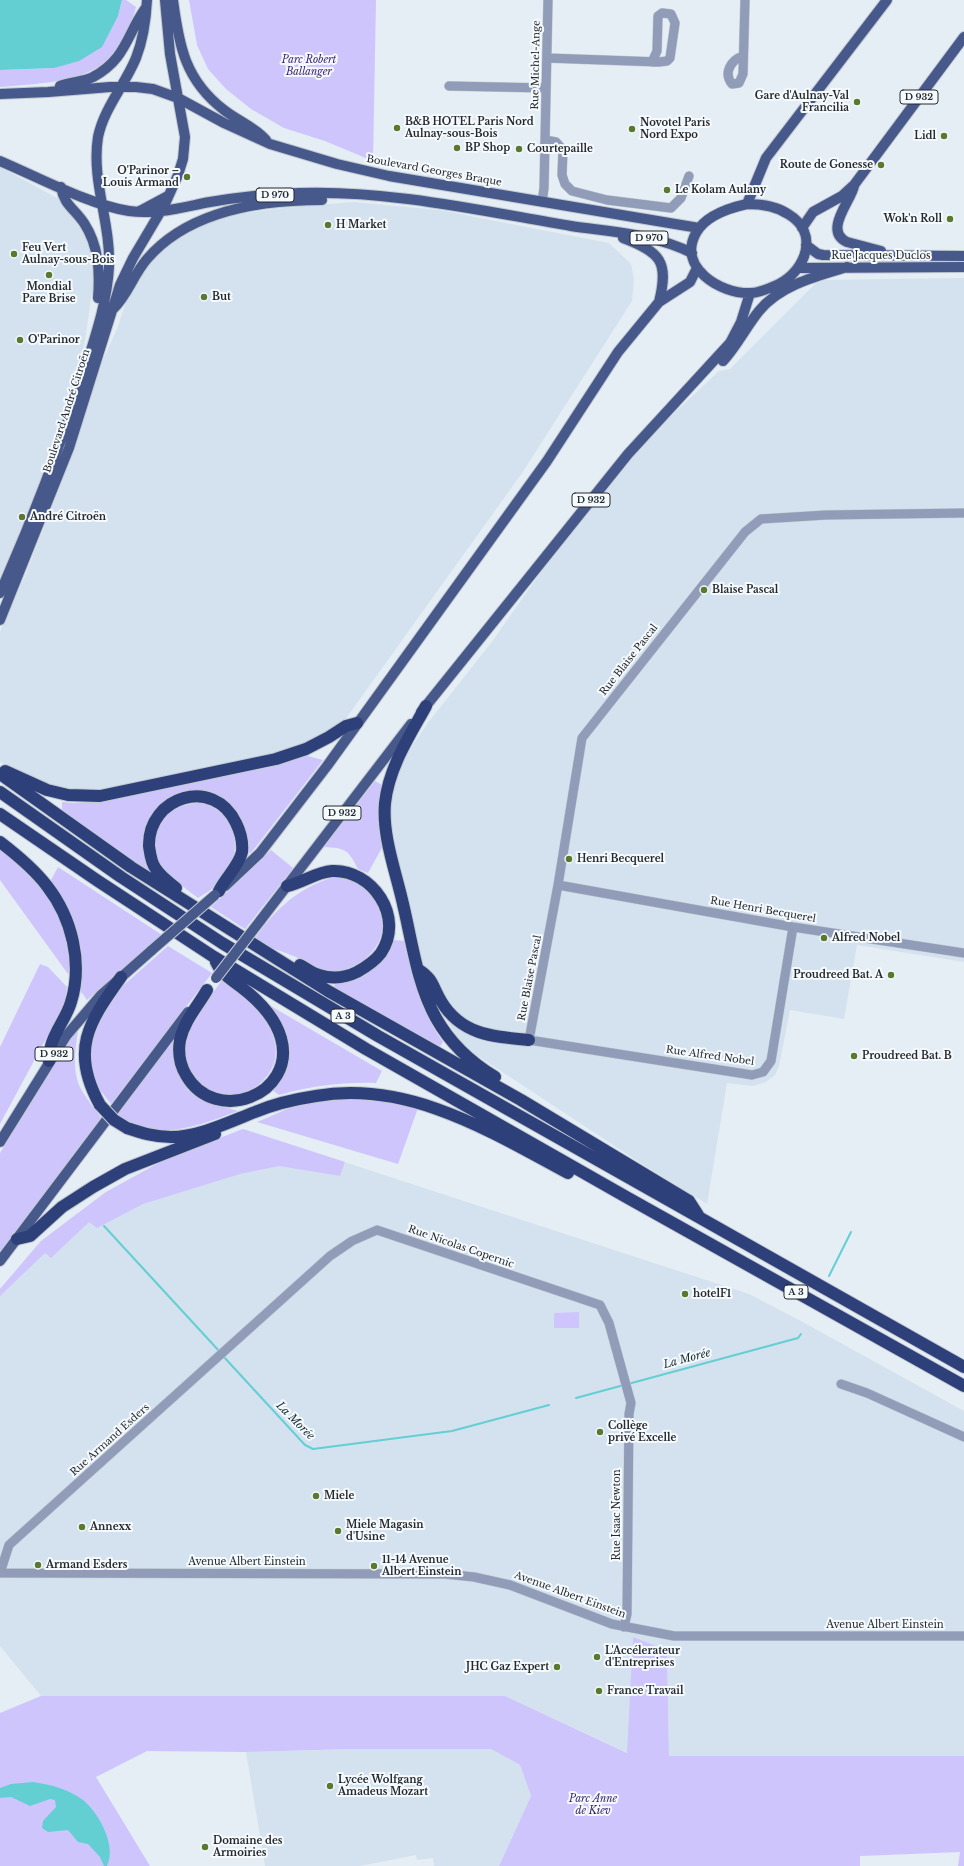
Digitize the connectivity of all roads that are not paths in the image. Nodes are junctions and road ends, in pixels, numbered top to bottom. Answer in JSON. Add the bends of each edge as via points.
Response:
{"nodes":[{"id":1,"x":165,"y":0,"type":"edge"},
{"id":2,"x":173,"y":0,"type":"edge"},
{"id":3,"x":548,"y":0,"type":"edge"},
{"id":4,"x":745,"y":0,"type":"edge"},
{"id":5,"x":887,"y":0,"type":"edge"},
{"id":6,"x":146,"y":4,"type":"edge"},
{"id":7,"x":964,"y":37,"type":"edge"},
{"id":8,"x":743,"y":56,"type":"dead end"},
{"id":9,"x":547,"y":58,"type":"junction"},
{"id":10,"x":652,"y":62,"type":"junction"},
{"id":11,"x":449,"y":86,"type":"dead end"},
{"id":12,"x":121,"y":87,"type":"junction"},
{"id":13,"x":546,"y":88,"type":"junction"},
{"id":14,"x":48,"y":92,"type":"junction"},
{"id":15,"x":0,"y":94,"type":"edge"},
{"id":16,"x":178,"y":98,"type":"junction"},
{"id":17,"x":545,"y":140,"type":"junction"},
{"id":18,"x":270,"y":144,"type":"junction"},
{"id":19,"x":0,"y":161,"type":"edge"},
{"id":20,"x":689,"y":176,"type":"dead end"},
{"id":21,"x":854,"y":185,"type":"junction"},
{"id":22,"x":60,"y":187,"type":"junction"},
{"id":23,"x":169,"y":195,"type":"junction"},
{"id":24,"x":392,"y":198,"type":"junction"},
{"id":25,"x":542,"y":202,"type":"junction"},
{"id":26,"x":101,"y":204,"type":"junction"},
{"id":27,"x":747,"y":204,"type":"junction"},
{"id":28,"x":139,"y":212,"type":"junction"},
{"id":29,"x":160,"y":212,"type":"junction"},
{"id":30,"x":699,"y":228,"type":"junction"},
{"id":31,"x":802,"y":228,"type":"junction"},
{"id":32,"x":604,"y":231,"type":"junction"},
{"id":33,"x":806,"y":245,"type":"junction"},
{"id":34,"x":692,"y":253,"type":"junction"},
{"id":35,"x":895,"y":255,"type":"junction"},
{"id":36,"x":964,"y":256,"type":"edge"},
{"id":37,"x":847,"y":267,"type":"junction"},
{"id":38,"x":964,"y":267,"type":"edge"},
{"id":39,"x":697,"y":268,"type":"junction"},
{"id":40,"x":799,"y":268,"type":"junction"},
{"id":41,"x":750,"y":293,"type":"junction"},
{"id":42,"x":659,"y":302,"type":"junction"},
{"id":43,"x":107,"y":312,"type":"junction"},
{"id":44,"x":678,"y":400,"type":"junction"},
{"id":45,"x":964,"y":513,"type":"edge"},
{"id":46,"x":0,"y":593,"type":"edge"},
{"id":47,"x":0,"y":620,"type":"edge"},
{"id":48,"x":426,"y":706,"type":"junction"},
{"id":49,"x":357,"y":723,"type":"junction"},
{"id":50,"x":0,"y":773,"type":"edge"},
{"id":51,"x":0,"y":792,"type":"edge"},
{"id":52,"x":0,"y":814,"type":"edge"},
{"id":53,"x":0,"y":842,"type":"edge"},
{"id":54,"x":558,"y":885,"type":"junction"},
{"id":55,"x":287,"y":886,"type":"junction"},
{"id":56,"x":217,"y":893,"type":"junction"},
{"id":57,"x":182,"y":900,"type":"junction"},
{"id":58,"x":793,"y":928,"type":"junction"},
{"id":59,"x":964,"y":953,"type":"edge"},
{"id":60,"x":214,"y":957,"type":"junction"},
{"id":61,"x":287,"y":966,"type":"junction"},
{"id":62,"x":419,"y":970,"type":"junction"},
{"id":63,"x":121,"y":977,"type":"junction"},
{"id":64,"x":207,"y":990,"type":"junction"},
{"id":65,"x":530,"y":1040,"type":"junction"},
{"id":66,"x":49,"y":1061,"type":"junction"},
{"id":67,"x":521,"y":1100,"type":"junction"},
{"id":68,"x":256,"y":1111,"type":"junction"},
{"id":69,"x":0,"y":1142,"type":"edge"},
{"id":70,"x":628,"y":1198,"type":"junction"},
{"id":71,"x":700,"y":1218,"type":"junction"},
{"id":72,"x":17,"y":1239,"type":"junction"},
{"id":73,"x":0,"y":1261,"type":"edge"},
{"id":74,"x":246,"y":1332,"type":"joint"},
{"id":75,"x":964,"y":1367,"type":"edge"},
{"id":76,"x":841,"y":1384,"type":"dead end"},
{"id":77,"x":964,"y":1386,"type":"edge"},
{"id":78,"x":631,"y":1403,"type":"joint"},
{"id":79,"x":964,"y":1437,"type":"edge"},
{"id":80,"x":0,"y":1573,"type":"edge"},
{"id":81,"x":624,"y":1627,"type":"junction"},
{"id":82,"x":964,"y":1636,"type":"edge"}],
"edges":[{"from":1,"to":16,"type":"main road","via":[[170,54]]},
{"from":2,"to":18,"type":"main road","via":[[182,52],[197,82],[223,110],[259,133]]},
{"from":3,"to":9,"type":"street","name":"Rue Michel-Ange"},
{"from":4,"to":8,"type":"street"},
{"from":5,"to":27,"type":"main road","via":[[766,158]]},
{"from":6,"to":12,"type":"main road","via":[[143,36],[136,58]]},
{"from":6,"to":14,"type":"main road","via":[[134,31],[112,64],[92,78]]},
{"from":7,"to":21,"type":"main road","number":"D 932"},
{"from":9,"to":10,"type":"street"},
{"from":9,"to":13,"type":"street","name":"Rue Michel-Ange"},
{"from":10,"to":10,"type":"street","via":[[666,61],[670,58],[675,24],[671,14],[662,13],[658,16],[657,51]]},
{"from":11,"to":13,"type":"street"},
{"from":12,"to":14,"type":"main road"},
{"from":12,"to":16,"type":"main road","via":[[153,89]]},
{"from":12,"to":26,"type":"main road","via":[[104,117],[98,136],[96,161]]},
{"from":13,"to":17,"type":"street","name":"Rue Michel-Ange"},
{"from":14,"to":15,"type":"main road"},
{"from":16,"to":18,"type":"main road","name":"Boulevard Georges Braque","number":"D 970"},
{"from":16,"to":23,"type":"main road","via":[[185,137],[181,164]]},
{"from":17,"to":20,"type":"street","via":[[556,142],[563,150],[563,180],[568,188],[578,194],[670,208],[681,198]]},
{"from":17,"to":25,"type":"street","name":"Rue Michel-Ange"},
{"from":18,"to":25,"type":"main road","name":"Boulevard Georges Braque","number":"D 970","via":[[389,176]]},
{"from":19,"to":22,"type":"main road"},
{"from":21,"to":31,"type":"main road","number":"D 932","via":[[842,196],[813,212]]},
{"from":21,"to":35,"type":"main road","via":[[837,223],[838,233],[847,242]]},
{"from":22,"to":26,"type":"main road"},
{"from":22,"to":43,"type":"main road","via":[[63,199],[84,223],[92,239],[98,257],[98,298]]},
{"from":23,"to":28,"type":"main road"},
{"from":23,"to":29,"type":"main road","name":"Boulevard André Citroën"},
{"from":24,"to":29,"type":"main road","number":"D 970","via":[[300,193],[218,201]]},
{"from":24,"to":32,"type":"main road","number":"D 970"},
{"from":24,"to":43,"type":"main road","via":[[377,202],[322,200],[279,203],[204,218],[158,247],[135,275],[122,300]]},
{"from":25,"to":30,"type":"main road","name":"Boulevard Georges Braque","number":"D 970"},
{"from":26,"to":28,"type":"main road"},
{"from":26,"to":43,"type":"main road","name":"Boulevard André Citroën","via":[[109,244]]},
{"from":27,"to":30,"type":"main road","via":[[731,208]]},
{"from":27,"to":31,"type":"main road","via":[[759,204],[782,211]]},
{"from":28,"to":29,"type":"main road"},
{"from":29,"to":43,"type":"main road","name":"Boulevard André Citroën","via":[[132,258]]},
{"from":30,"to":34,"type":"main road","via":[[692,244]]},
{"from":31,"to":33,"type":"main road"},
{"from":32,"to":34,"type":"main road","number":"D 970","via":[[650,238]]},
{"from":32,"to":42,"type":"main road","via":[[646,247],[656,256],[664,279]]},
{"from":33,"to":35,"type":"main road","name":"Rue Jacques Duclos","via":[[823,255]]},
{"from":33,"to":40,"type":"main road","via":[[803,262]]},
{"from":34,"to":39,"type":"main road"},
{"from":35,"to":36,"type":"main road","name":"Rue Jacques Duclos"},
{"from":37,"to":38,"type":"main road","name":"Rue Jacques Duclos"},
{"from":37,"to":40,"type":"main road","name":"Rue Jacques Duclos"},
{"from":37,"to":44,"type":"main road","via":[[808,278],[776,296],[760,310],[733,349],[712,372]]},
{"from":39,"to":41,"type":"main road","via":[[714,285],[727,291]]},
{"from":39,"to":42,"type":"main road","number":"D 932","via":[[690,282]]},
{"from":40,"to":41,"type":"main road","via":[[779,284]]},
{"from":41,"to":44,"type":"main road","number":"D 932","via":[[742,322],[730,343]]},
{"from":42,"to":49,"type":"main road","number":"D 932","via":[[618,352],[547,461]]},
{"from":43,"to":46,"type":"main road","name":"Boulevard André Citroën","via":[[28,529]]},
{"from":43,"to":47,"type":"main road","name":"Boulevard André Citroën","via":[[69,448]]},
{"from":44,"to":48,"type":"main road","number":"D 932","via":[[628,454]]},
{"from":45,"to":54,"type":"street","name":"Rue Blaise Pascal","via":[[826,515],[761,519],[752,525],[582,738]]},
{"from":48,"to":55,"type":"main road","number":"D 932"},
{"from":48,"to":62,"type":"highway","via":[[395,763],[385,804],[386,833]]},
{"from":49,"to":50,"type":"highway","via":[[346,726],[306,749],[276,759],[100,796],[68,795],[27,782],[7,771]]},
{"from":49,"to":56,"type":"main road","number":"D 932","via":[[260,853]]},
{"from":50,"to":57,"type":"highway","via":[[106,850]]},
{"from":51,"to":71,"type":"highway","number":"A 3","via":[[121,877],[222,943],[378,1036]]},
{"from":52,"to":60,"type":"highway","number":"A 3"},
{"from":53,"to":66,"type":"highway","via":[[24,861],[48,886],[73,938],[75,981],[72,1001],[51,1045]]},
{"from":54,"to":58,"type":"street","name":"Rue Henri Becquerel"},
{"from":54,"to":65,"type":"street","name":"Rue Blaise Pascal"},
{"from":55,"to":61,"type":"highway","via":[[300,884],[314,875],[331,871],[359,876],[373,887],[384,902],[388,921],[387,937],[381,953],[368,966],[352,974],[336,978],[319,975],[297,964]]},
{"from":55,"to":64,"type":"main road","number":"D 932","bridge":true},
{"from":56,"to":57,"type":"highway","via":[[242,852],[240,832],[233,816],[220,803],[202,796],[183,798],[166,807],[154,820],[149,836],[155,868],[177,889]]},
{"from":56,"to":63,"type":"main road","number":"D 932","bridge":true},
{"from":57,"to":61,"type":"highway"},
{"from":58,"to":59,"type":"street","name":"Rue Henri Becquerel"},
{"from":58,"to":65,"type":"street","name":"Rue Alfred Nobel","via":[[771,1061],[763,1072],[752,1075]]},
{"from":60,"to":64,"type":"highway","via":[[219,970],[262,1005],[281,1038],[283,1056],[279,1071],[266,1088],[249,1098],[231,1102],[208,1097],[194,1086],[183,1071],[179,1057],[182,1033]]},
{"from":60,"to":70,"type":"highway","number":"A 3","via":[[372,1052]]},
{"from":61,"to":67,"type":"highway"},
{"from":62,"to":65,"type":"highway","via":[[430,978],[448,1012],[467,1028],[490,1036]]},
{"from":62,"to":67,"type":"highway","via":[[435,1017],[452,1041],[467,1058],[509,1086]]},
{"from":63,"to":66,"type":"main road","number":"D 932","via":[[90,1006]]},
{"from":63,"to":68,"type":"highway","bridge":true,"via":[[97,1012],[84,1045],[84,1066],[90,1087],[100,1105],[114,1120],[127,1128],[150,1136],[173,1137],[202,1131]]},
{"from":64,"to":72,"type":"main road","number":"D 932","via":[[195,1002]]},
{"from":66,"to":69,"type":"main road","number":"D 932"},
{"from":67,"to":71,"type":"highway","via":[[688,1201]]},
{"from":68,"to":70,"type":"highway","via":[[317,1095],[356,1092],[396,1097],[434,1107],[464,1119],[614,1199]]},
{"from":68,"to":72,"type":"highway","via":[[248,1120],[125,1169],[62,1207],[30,1236]]},
{"from":70,"to":77,"type":"highway","number":"A 3"},
{"from":71,"to":75,"type":"highway","number":"A 3"},
{"from":72,"to":73,"type":"main road","number":"D 932"},
{"from":74,"to":78,"type":"street","name":"Rue Nicolas Copernic","via":[[330,1256],[352,1241],[377,1230],[600,1305],[609,1323]]},
{"from":74,"to":80,"type":"street","name":"Rue Armand Esders","via":[[9,1545]]},
{"from":76,"to":79,"type":"street","via":[[867,1393]]},
{"from":78,"to":81,"type":"street","name":"Rue Isaac Newton","via":[[628,1414],[627,1614]]},
{"from":80,"to":81,"type":"street","name":"Avenue Albert Einstein","via":[[433,1573],[510,1585],[599,1620]]},
{"from":81,"to":82,"type":"street","name":"Avenue Albert Einstein","via":[[674,1636]]}]}
